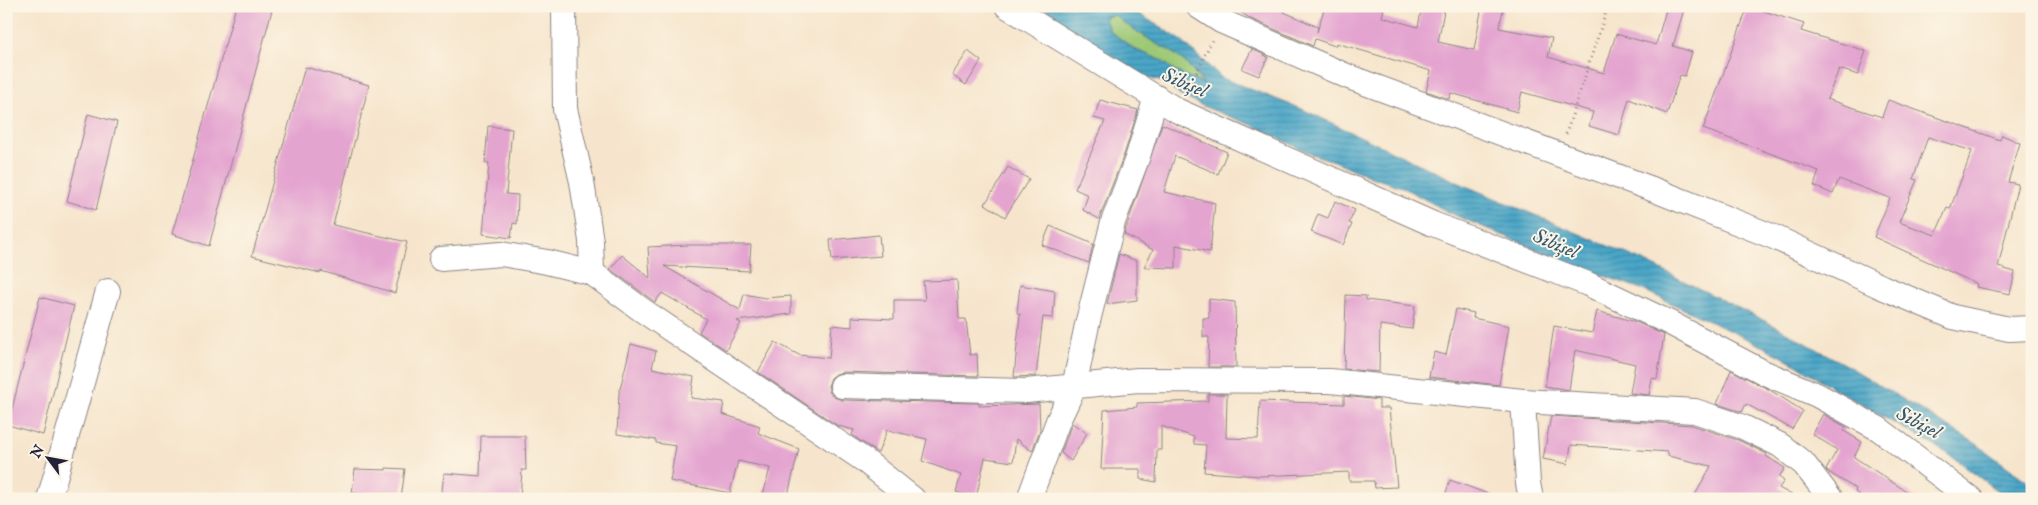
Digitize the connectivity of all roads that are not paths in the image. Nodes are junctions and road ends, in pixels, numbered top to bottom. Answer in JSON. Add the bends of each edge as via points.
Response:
{"nodes":[{"id":1,"x":564,"y":6,"type":"edge"},
{"id":2,"x":1007,"y":6,"type":"edge"},
{"id":3,"x":1198,"y":6,"type":"edge"},
{"id":4,"x":1156,"y":97,"type":"junction"},
{"id":5,"x":441,"y":259,"type":"dead end"},
{"id":6,"x":592,"y":273,"type":"junction"},
{"id":7,"x":108,"y":291,"type":"dead end"},
{"id":8,"x":2032,"y":328,"type":"edge"},
{"id":9,"x":842,"y":386,"type":"dead end"},
{"id":10,"x":1074,"y":387,"type":"junction"},
{"id":11,"x":1523,"y":401,"type":"junction"},
{"id":12,"x":49,"y":499,"type":"edge"},
{"id":13,"x":913,"y":499,"type":"edge"},
{"id":14,"x":1029,"y":499,"type":"edge"},
{"id":15,"x":1531,"y":499,"type":"edge"},
{"id":16,"x":1832,"y":499,"type":"edge"},
{"id":17,"x":1971,"y":499,"type":"edge"}],
"edges":[{"from":1,"to":6,"type":"street","via":[[565,109],[582,182]]},
{"from":2,"to":4,"type":"street"},
{"from":3,"to":8,"type":"street","via":[[1221,21],[1349,77],[1774,237],[1953,317],[2009,329]]},
{"from":4,"to":10,"type":"street","via":[[1113,222]]},
{"from":4,"to":17,"type":"street","via":[[1178,111],[1424,220],[1588,284],[1765,373],[1817,395],[1879,429]]},
{"from":5,"to":6,"type":"street","via":[[501,254]]},
{"from":6,"to":13,"type":"street","via":[[864,460]]},
{"from":7,"to":12,"type":"street"},
{"from":9,"to":10,"type":"street","via":[[1026,391]]},
{"from":10,"to":11,"type":"street","via":[[1138,380],[1330,381]]},
{"from":10,"to":14,"type":"street"},
{"from":11,"to":15,"type":"street"},
{"from":11,"to":16,"type":"street","via":[[1695,410],[1743,427],[1780,445],[1804,464]]}]}
